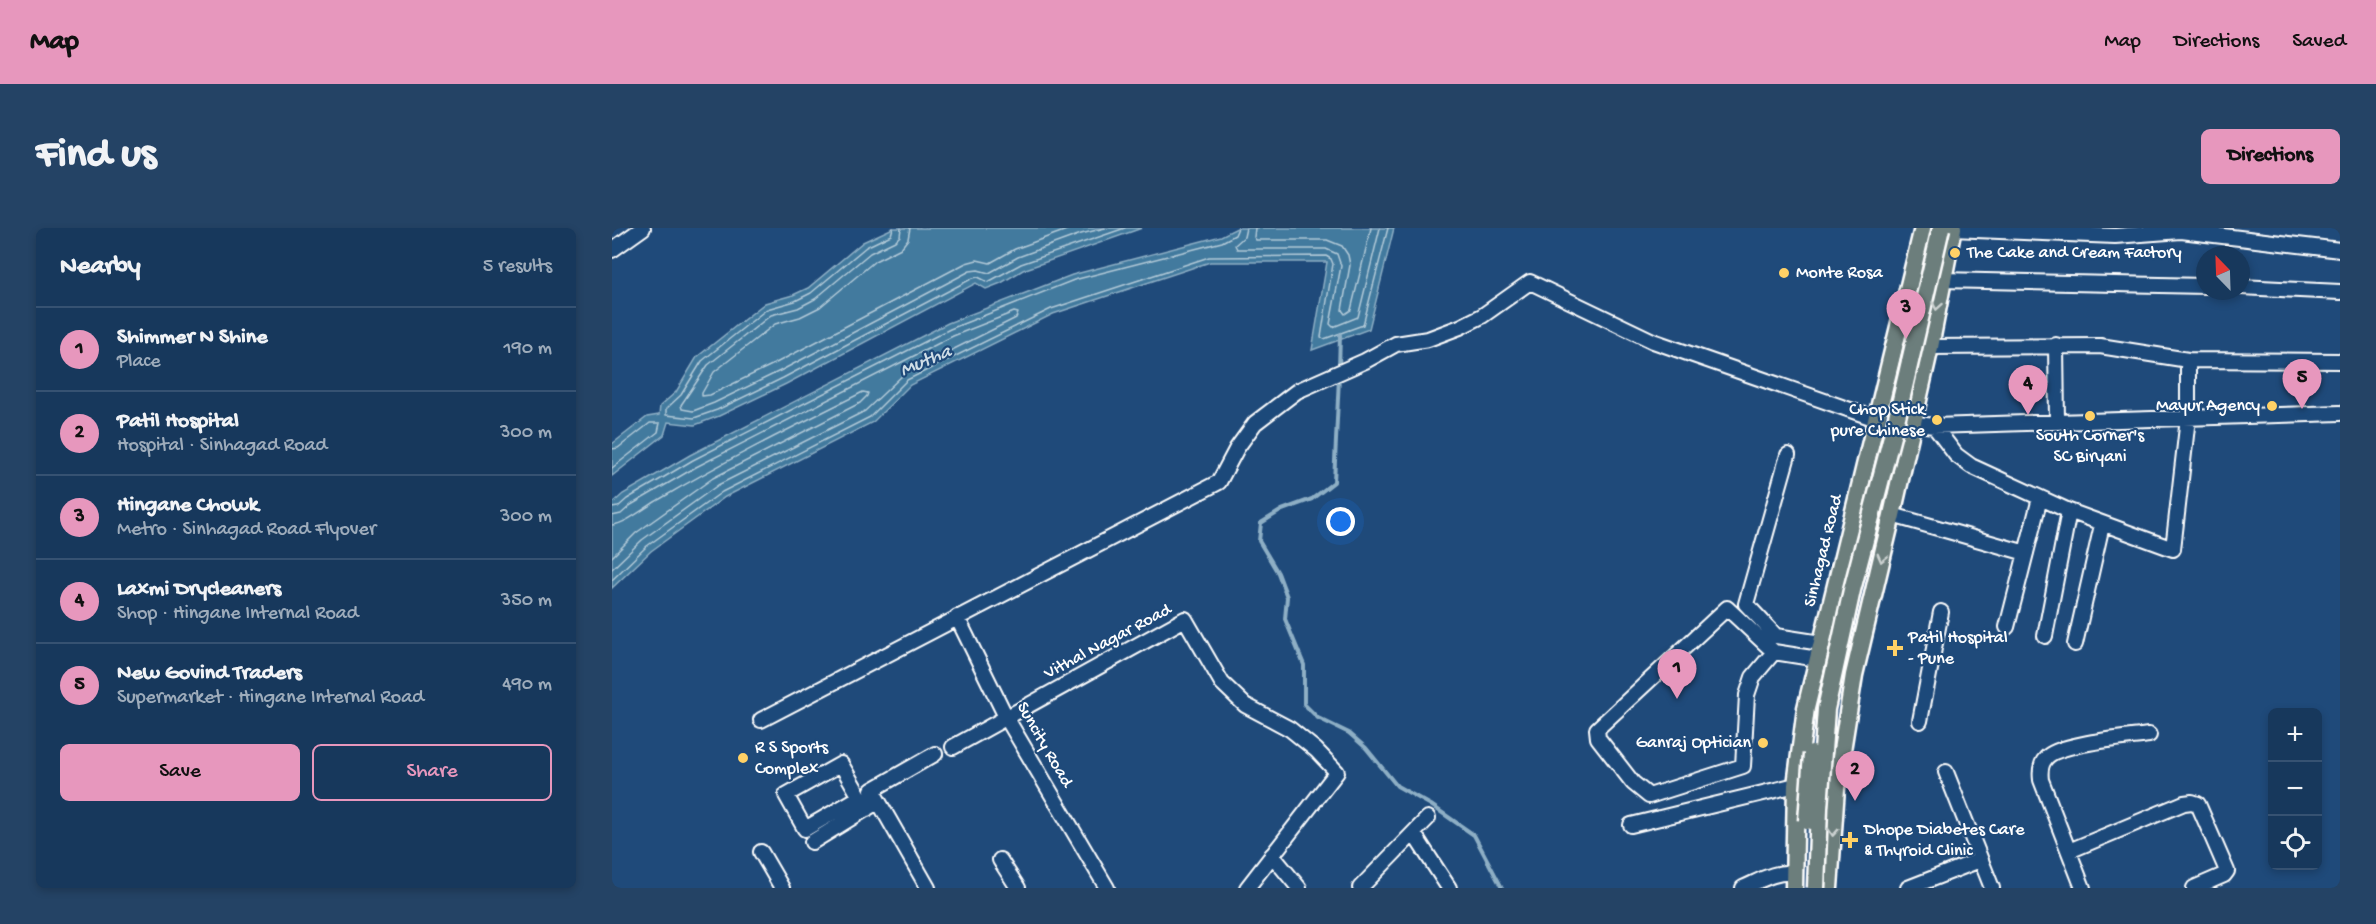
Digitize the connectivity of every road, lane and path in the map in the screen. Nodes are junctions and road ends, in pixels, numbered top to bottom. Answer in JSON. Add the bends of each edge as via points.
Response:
{"nodes":[{"id":1,"x":643,"y":228,"type":"edge"},
{"id":2,"x":1923,"y":228,"type":"edge"},
{"id":3,"x":1930,"y":228,"type":"edge"},
{"id":4,"x":1949,"y":228,"type":"edge"},
{"id":5,"x":612,"y":250,"type":"edge"},
{"id":6,"x":2340,"y":250,"type":"edge"},
{"id":7,"x":1941,"y":280,"type":"junction"},
{"id":8,"x":2196,"y":286,"type":"edge"},
{"id":9,"x":2250,"y":287,"type":"edge"},
{"id":10,"x":2340,"y":292,"type":"edge"},
{"id":11,"x":2056,"y":345,"type":"junction"},
{"id":12,"x":1930,"y":347,"type":"junction"},
{"id":13,"x":2188,"y":360,"type":"junction"},
{"id":14,"x":2340,"y":361,"type":"edge"},
{"id":15,"x":2340,"y":414,"type":"edge"},
{"id":16,"x":2188,"y":418,"type":"junction"},
{"id":17,"x":1876,"y":419,"type":"junction"},
{"id":18,"x":2057,"y":422,"type":"junction"},
{"id":19,"x":1913,"y":424,"type":"junction"},
{"id":20,"x":1935,"y":426,"type":"junction"},
{"id":21,"x":1788,"y":455,"type":"dead end"},
{"id":22,"x":2040,"y":498,"type":"junction"},
{"id":23,"x":2069,"y":512,"type":"junction"},
{"id":24,"x":1892,"y":515,"type":"junction"},
{"id":25,"x":2102,"y":525,"type":"junction"},
{"id":26,"x":2026,"y":553,"type":"junction"},
{"id":27,"x":1941,"y":612,"type":"dead end"},
{"id":28,"x":957,"y":618,"type":"junction"},
{"id":29,"x":2007,"y":627,"type":"dead end"},
{"id":30,"x":2045,"y":636,"type":"dead end"},
{"id":31,"x":2075,"y":644,"type":"dead end"},
{"id":32,"x":1774,"y":651,"type":"junction"},
{"id":33,"x":1820,"y":651,"type":"junction"},
{"id":34,"x":1006,"y":717,"type":"junction"},
{"id":35,"x":761,"y":720,"type":"dead end"},
{"id":36,"x":1920,"y":721,"type":"dead end"},
{"id":37,"x":2149,"y":735,"type":"dead end"},
{"id":38,"x":953,"y":747,"type":"dead end"},
{"id":39,"x":935,"y":754,"type":"dead end"},
{"id":40,"x":1946,"y":772,"type":"dead end"},
{"id":41,"x":1796,"y":785,"type":"junction"},
{"id":42,"x":868,"y":802,"type":"junction"},
{"id":43,"x":1428,"y":818,"type":"dead end"},
{"id":44,"x":814,"y":824,"type":"junction"},
{"id":45,"x":1631,"y":825,"type":"dead end"},
{"id":46,"x":1414,"y":834,"type":"junction"},
{"id":47,"x":2068,"y":851,"type":"junction"},
{"id":48,"x":761,"y":852,"type":"dead end"},
{"id":49,"x":1272,"y":855,"type":"junction"},
{"id":50,"x":1000,"y":860,"type":"dead end"},
{"id":51,"x":1980,"y":860,"type":"junction"},
{"id":52,"x":1794,"y":880,"type":"edge"},
{"id":53,"x":782,"y":888,"type":"edge"},
{"id":54,"x":928,"y":888,"type":"edge"},
{"id":55,"x":1018,"y":888,"type":"edge"},
{"id":56,"x":1107,"y":888,"type":"edge"},
{"id":57,"x":1247,"y":888,"type":"edge"},
{"id":58,"x":1299,"y":888,"type":"edge"},
{"id":59,"x":1360,"y":888,"type":"edge"},
{"id":60,"x":1449,"y":888,"type":"edge"},
{"id":61,"x":1743,"y":888,"type":"edge"},
{"id":62,"x":1805,"y":888,"type":"edge"},
{"id":63,"x":1816,"y":888,"type":"edge"},
{"id":64,"x":1829,"y":888,"type":"edge"},
{"id":65,"x":1908,"y":888,"type":"edge"},
{"id":66,"x":1992,"y":888,"type":"edge"},
{"id":67,"x":2083,"y":888,"type":"edge"},
{"id":68,"x":2194,"y":888,"type":"edge"}],
"edges":[{"from":1,"to":5,"type":"street"},
{"from":2,"to":17,"type":"main road","name":"Sinhagad Road"},
{"from":3,"to":62,"type":"main road","bridge":true,"via":[[1818,708],[1808,788]]},
{"from":4,"to":6,"type":"street","via":[[2115,236],[2181,231]]},
{"from":4,"to":7,"type":"main road"},
{"from":4,"to":63,"type":"main road","bridge":true,"via":[[1852,590],[1826,708]]},
{"from":7,"to":8,"type":"street"},
{"from":7,"to":12,"type":"main road","one_way":true},
{"from":9,"to":10,"type":"street"},
{"from":11,"to":12,"type":"street"},
{"from":11,"to":13,"type":"street","via":[[2100,346]]},
{"from":11,"to":18,"type":"street"},
{"from":12,"to":19,"type":"main road"},
{"from":13,"to":14,"type":"street"},
{"from":13,"to":16,"type":"street"},
{"from":15,"to":16,"type":"street"},
{"from":16,"to":18,"type":"street"},
{"from":16,"to":25,"type":"street","via":[[2173,549]]},
{"from":17,"to":19,"type":"street"},
{"from":17,"to":28,"type":"street","via":[[1653,341],[1530,282],[1460,327],[1428,339],[1396,344],[1297,391],[1255,423],[1219,482]]},
{"from":17,"to":33,"type":"main road","name":"Sinhagad Road"},
{"from":18,"to":20,"type":"street"},
{"from":19,"to":20,"type":"street"},
{"from":19,"to":24,"type":"main road"},
{"from":20,"to":22,"type":"street","via":[[1956,455],[1971,466]]},
{"from":21,"to":33,"type":"street","via":[[1746,604],[1776,636]]},
{"from":22,"to":23,"type":"street"},
{"from":22,"to":26,"type":"street"},
{"from":23,"to":25,"type":"street"},
{"from":23,"to":30,"type":"street"},
{"from":24,"to":26,"type":"street"},
{"from":24,"to":64,"type":"main road","one_way":true,"via":[[1846,715]]},
{"from":25,"to":31,"type":"street"},
{"from":26,"to":29,"type":"street"},
{"from":27,"to":36,"type":"street"},
{"from":28,"to":34,"type":"street","name":"Suncity Road"},
{"from":28,"to":35,"type":"street"},
{"from":32,"to":32,"type":"street","via":[[1753,677],[1747,695],[1743,766],[1648,796],[1598,738],[1597,729],[1727,608]]},
{"from":32,"to":33,"type":"street"},
{"from":33,"to":41,"type":"main road","name":"Sinhagad Road","via":[[1806,708]]},
{"from":34,"to":38,"type":"street","name":"Vithal Nagar Road"},
{"from":34,"to":49,"type":"street","name":"Vithal Nagar Road","via":[[1185,619],[1222,683],[1245,705],[1290,729],[1337,772]]},
{"from":34,"to":56,"type":"street","name":"Suncity Road"},
{"from":37,"to":47,"type":"street","via":[[2063,747],[2046,757],[2040,769],[2041,780]]},
{"from":39,"to":42,"type":"street","via":[[872,790]]},
{"from":40,"to":51,"type":"street"},
{"from":41,"to":45,"type":"street"},
{"from":41,"to":52,"type":"main road","name":"Sinhagad Road"},
{"from":42,"to":44,"type":"street"},
{"from":42,"to":44,"type":"street","via":[[817,839]]},
{"from":42,"to":44,"type":"street","via":[[841,764],[786,795],[805,829]]},
{"from":42,"to":54,"type":"street"},
{"from":43,"to":46,"type":"street"},
{"from":46,"to":59,"type":"street"},
{"from":46,"to":60,"type":"street"},
{"from":47,"to":67,"type":"street"},
{"from":47,"to":68,"type":"street","via":[[2184,803],[2195,802],[2227,871]]},
{"from":48,"to":53,"type":"street"},
{"from":49,"to":57,"type":"street"},
{"from":49,"to":58,"type":"street"},
{"from":50,"to":55,"type":"street"},
{"from":51,"to":65,"type":"street"},
{"from":51,"to":66,"type":"street"},
{"from":52,"to":61,"type":"street","via":[[1781,872]]}]}
